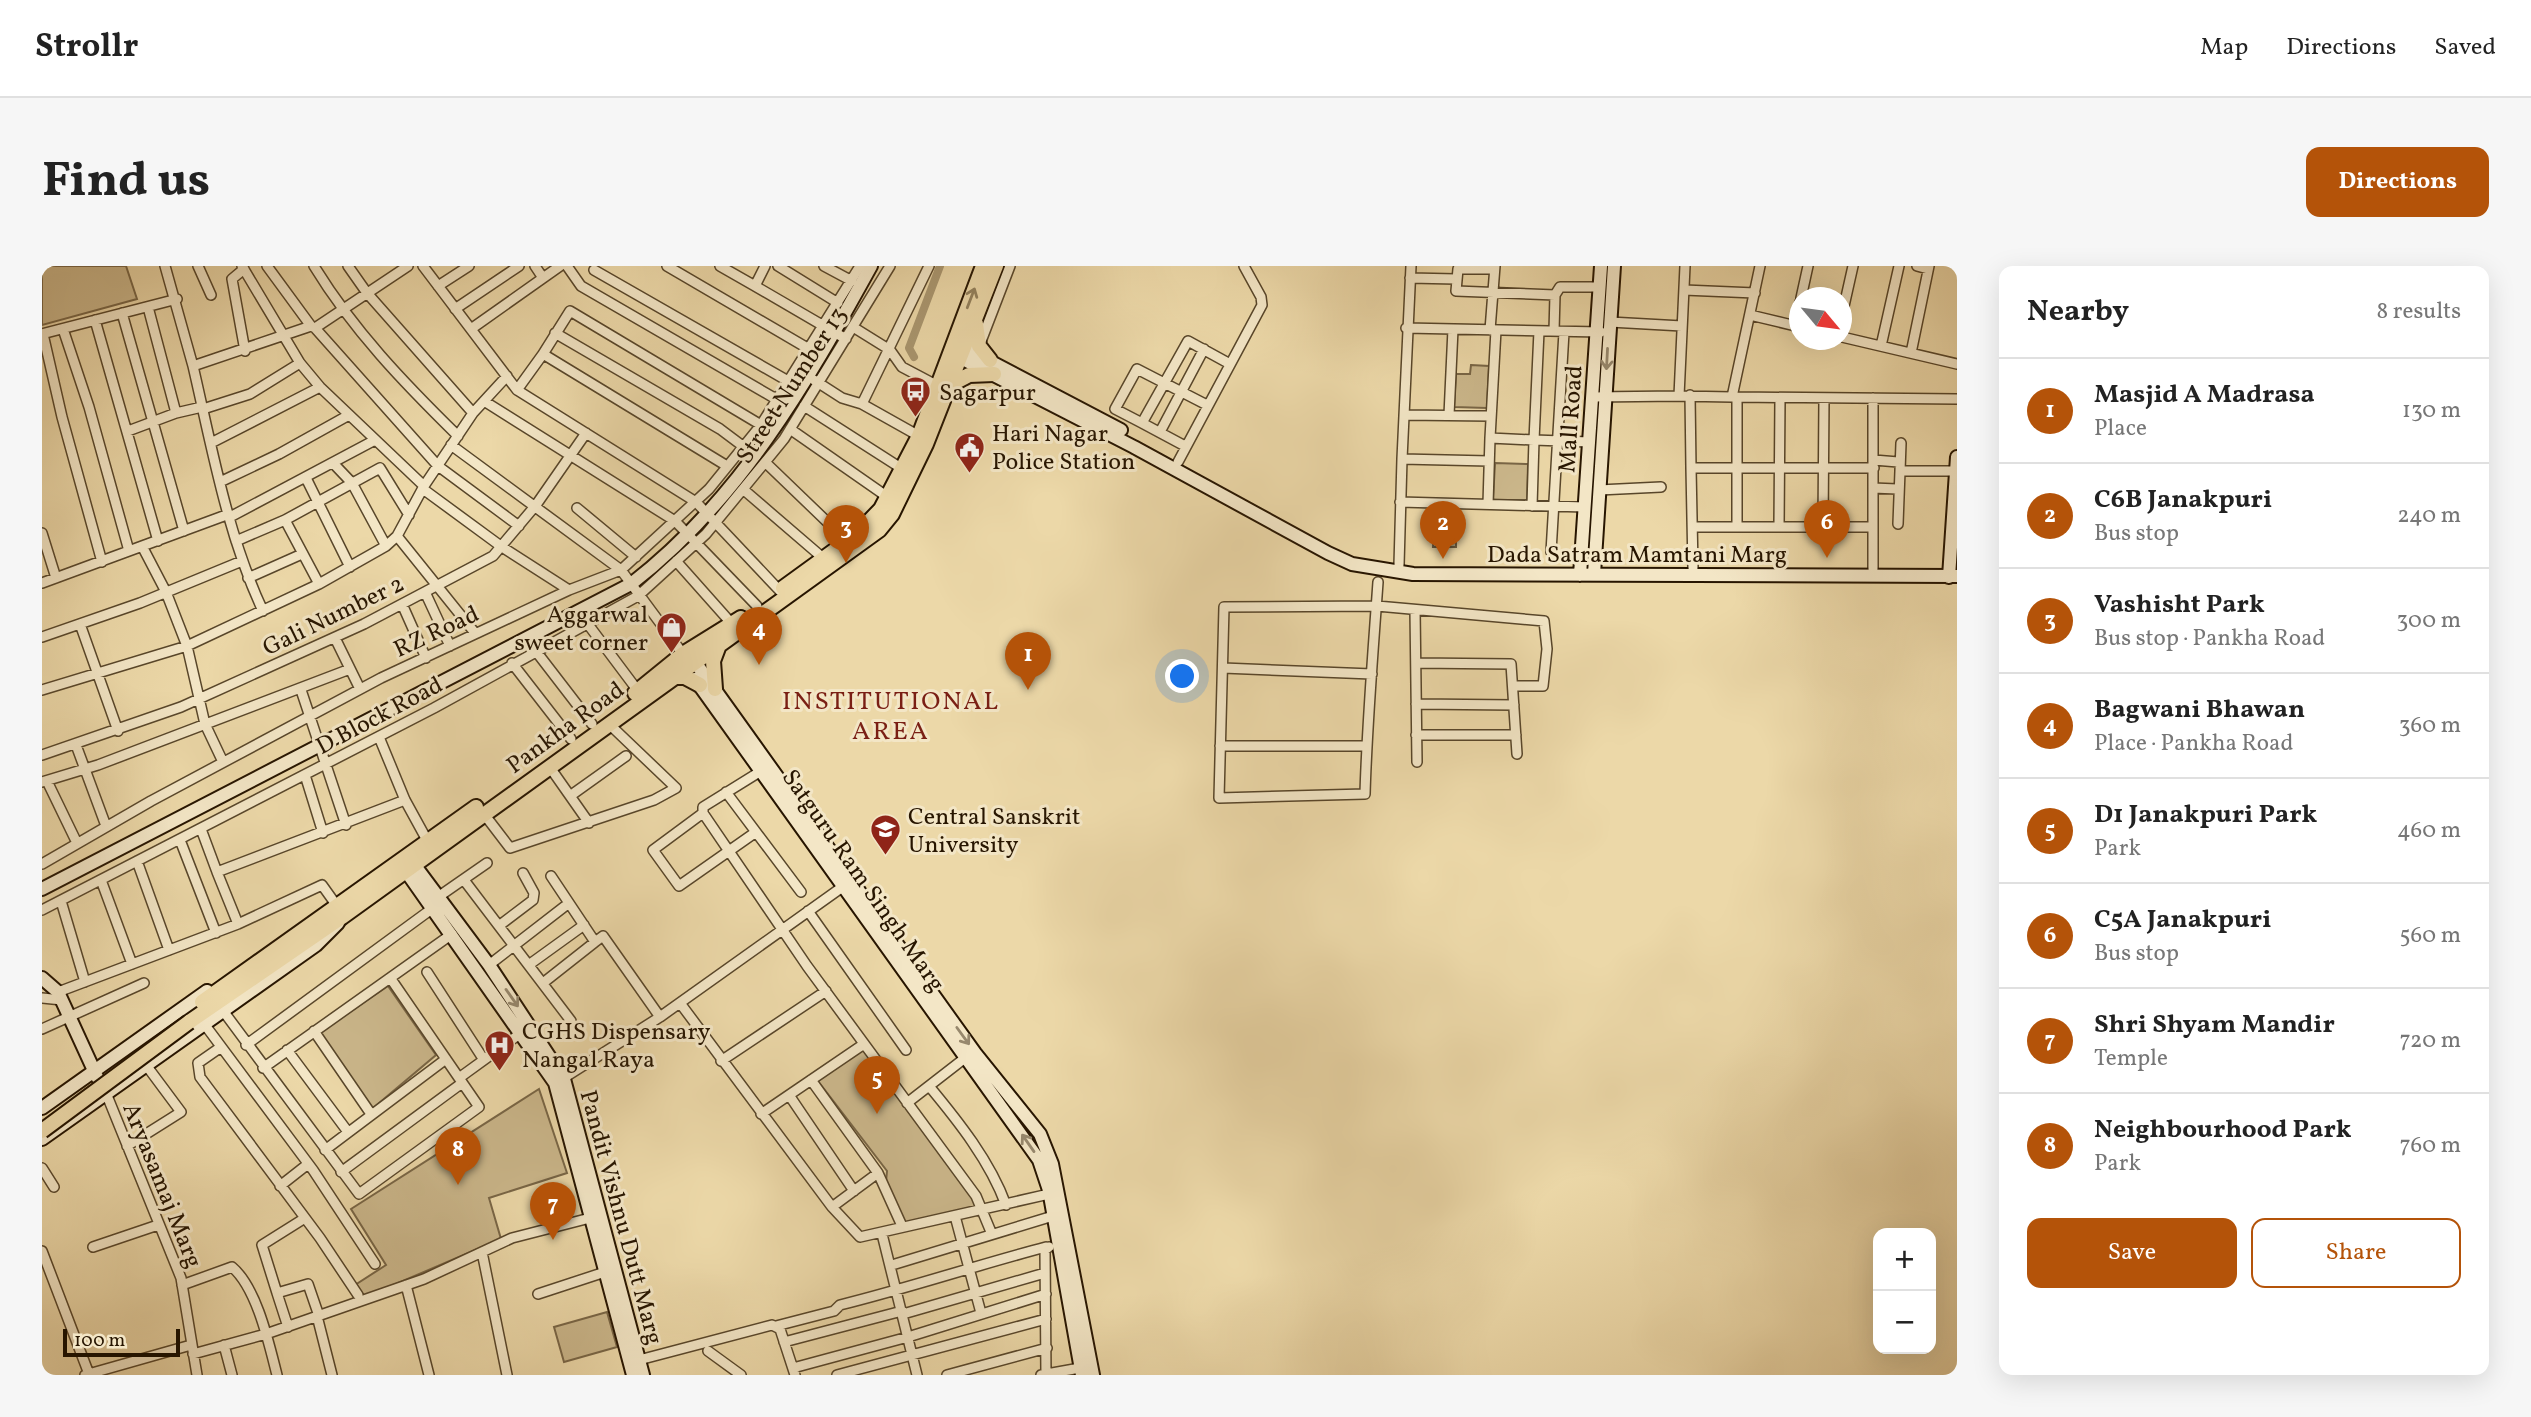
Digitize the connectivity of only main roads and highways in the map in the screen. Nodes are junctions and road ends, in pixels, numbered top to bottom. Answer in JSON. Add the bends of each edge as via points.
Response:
{"nodes":[{"id":1,"x":983,"y":266,"type":"edge"},
{"id":2,"x":996,"y":266,"type":"edge"},
{"id":3,"x":962,"y":349,"type":"junction"},
{"id":4,"x":944,"y":385,"type":"junction"},
{"id":5,"x":719,"y":645,"type":"junction"},
{"id":6,"x":688,"y":661,"type":"junction"},
{"id":7,"x":673,"y":677,"type":"junction"},
{"id":8,"x":700,"y":685,"type":"road end"},
{"id":9,"x":715,"y":689,"type":"road end"},
{"id":10,"x":407,"y":863,"type":"junction"},
{"id":11,"x":189,"y":1017,"type":"junction"},
{"id":12,"x":42,"y":1119,"type":"edge"},
{"id":13,"x":42,"y":1131,"type":"edge"}],
"edges":[{"from":3,"to":1,"type":"main road","name":"Pankha Road","one_way":true},
{"from":2,"to":3,"type":"main road","name":"Pankha Road"},
{"from":3,"to":4,"type":"main road","name":"Pankha Road"},
{"from":3,"to":4,"type":"main road","via":[[992,367]]},
{"from":4,"to":5,"type":"main road","name":"Pankha Road","via":[[908,485],[879,530]]},
{"from":4,"to":6,"type":"main road","name":"Pankha Road","via":[[889,498],[870,522]]},
{"from":5,"to":6,"type":"main road","name":"Pankha Road"},
{"from":5,"to":9,"type":"main road","via":[[713,661]]},
{"from":6,"to":7,"type":"main road","name":"Pankha Road"},
{"from":6,"to":10,"type":"main road","name":"Pankha Road","via":[[571,739],[428,842]]},
{"from":7,"to":8,"type":"main road"},
{"from":7,"to":10,"type":"main road","name":"Pankha Road","via":[[484,814]]},
{"from":10,"to":11,"type":"main road","name":"Pankha Road"},
{"from":11,"to":12,"type":"main road","name":"Pankha Road"},
{"from":11,"to":13,"type":"main road","name":"Pankha Road","bridge":true}]}
